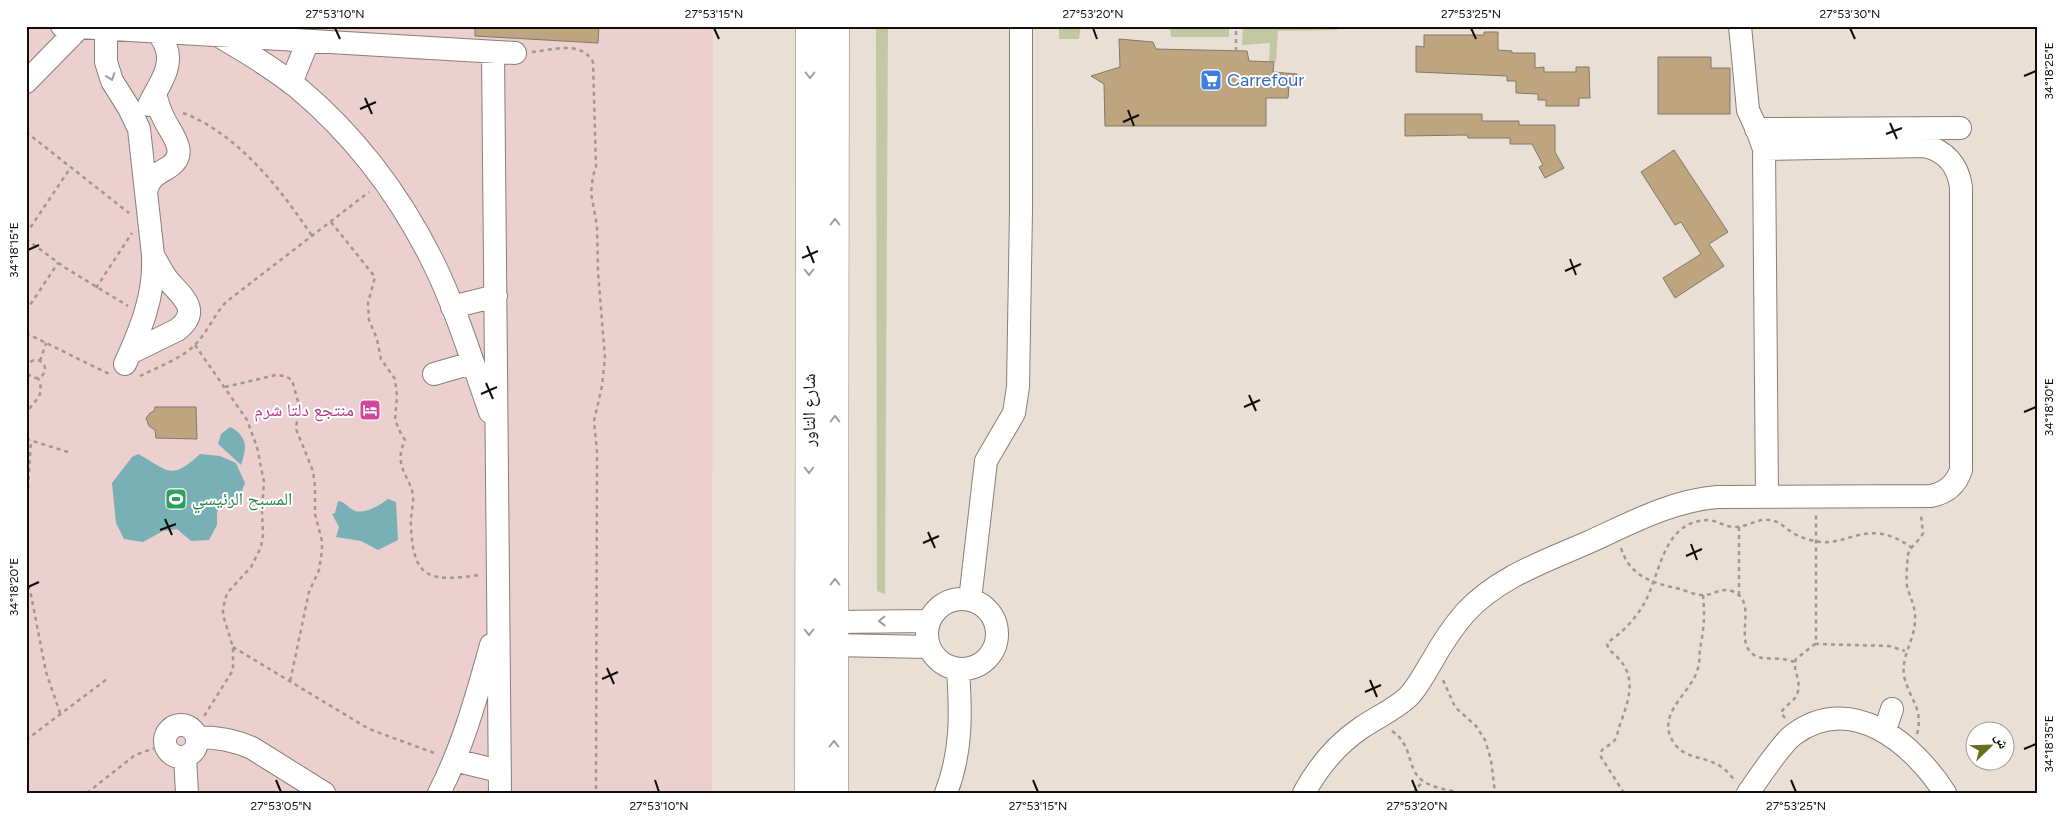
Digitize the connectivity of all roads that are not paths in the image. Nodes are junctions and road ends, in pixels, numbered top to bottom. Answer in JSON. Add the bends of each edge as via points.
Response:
{"nodes":[{"id":1,"x":810,"y":26,"type":"edge"},
{"id":2,"x":835,"y":26,"type":"edge"},
{"id":3,"x":1021,"y":26,"type":"edge"},
{"id":4,"x":1740,"y":26,"type":"edge"},
{"id":5,"x":71,"y":27,"type":"edge"},
{"id":6,"x":110,"y":28,"type":"edge"},
{"id":7,"x":156,"y":29,"type":"edge"},
{"id":8,"x":219,"y":36,"type":"junction"},
{"id":9,"x":308,"y":41,"type":"junction"},
{"id":10,"x":493,"y":52,"type":"junction"},
{"id":11,"x":515,"y":54,"type":"road end"},
{"id":12,"x":26,"y":82,"type":"edge"},
{"id":13,"x":291,"y":83,"type":"junction"},
{"id":14,"x":156,"y":100,"type":"junction"},
{"id":15,"x":1960,"y":128,"type":"dead end"},
{"id":16,"x":139,"y":129,"type":"junction"},
{"id":17,"x":1760,"y":139,"type":"junction"},
{"id":18,"x":146,"y":191,"type":"junction"},
{"id":19,"x":154,"y":256,"type":"junction"},
{"id":20,"x":496,"y":296,"type":"junction"},
{"id":21,"x":452,"y":307,"type":"junction"},
{"id":22,"x":472,"y":363,"type":"junction"},
{"id":23,"x":434,"y":374,"type":"dead end"},
{"id":24,"x":496,"y":427,"type":"junction"},
{"id":25,"x":1766,"y":497,"type":"junction"},
{"id":26,"x":970,"y":600,"type":"junction"},
{"id":27,"x":498,"y":620,"type":"junction"},
{"id":28,"x":929,"y":621,"type":"junction"},
{"id":29,"x":835,"y":633,"type":"junction"},
{"id":30,"x":928,"y":647,"type":"junction"},
{"id":31,"x":958,"y":670,"type":"junction"},
{"id":32,"x":1892,"y":709,"type":"dead end"},
{"id":33,"x":1885,"y":730,"type":"junction"},
{"id":34,"x":196,"y":735,"type":"junction"},
{"id":35,"x":185,"y":757,"type":"junction"},
{"id":36,"x":454,"y":760,"type":"junction"},
{"id":37,"x":500,"y":782,"type":"edge"},
{"id":38,"x":1743,"y":791,"type":"edge"},
{"id":39,"x":187,"y":793,"type":"edge"},
{"id":40,"x":324,"y":793,"type":"edge"},
{"id":41,"x":439,"y":793,"type":"edge"},
{"id":42,"x":809,"y":793,"type":"edge"},
{"id":43,"x":834,"y":793,"type":"edge"},
{"id":44,"x":946,"y":793,"type":"edge"},
{"id":45,"x":1304,"y":793,"type":"edge"},
{"id":46,"x":1945,"y":793,"type":"edge"}],
"edges":[{"from":1,"to":42,"type":"main road","name":"شارع التاور","one_way":true},
{"from":29,"to":2,"type":"main road","name":"شارع التاور","one_way":true},
{"from":3,"to":26,"type":"street","via":[[1018,387],[1014,413],[986,461]]},
{"from":4,"to":17,"type":"street","via":[[1746,101]]},
{"from":5,"to":6,"type":"street"},
{"from":5,"to":12,"type":"street"},
{"from":6,"to":7,"type":"street"},
{"from":6,"to":16,"type":"street","one_way":true,"via":[[106,51],[108,72]]},
{"from":7,"to":8,"type":"street"},
{"from":7,"to":14,"type":"street","via":[[166,47],[168,63]]},
{"from":8,"to":9,"type":"street"},
{"from":8,"to":13,"type":"street"},
{"from":9,"to":10,"type":"street"},
{"from":9,"to":13,"type":"street"},
{"from":10,"to":11,"type":"street"},
{"from":10,"to":20,"type":"street"},
{"from":13,"to":21,"type":"street","via":[[345,133],[384,181],[419,235]]},
{"from":14,"to":16,"type":"street"},
{"from":14,"to":18,"type":"street","via":[[176,139],[179,152],[171,166],[151,179]]},
{"from":15,"to":17,"type":"street"},
{"from":16,"to":18,"type":"street"},
{"from":17,"to":25,"type":"street","via":[[1773,321],[1774,458]]},
{"from":17,"to":25,"type":"street","via":[[1868,154],[1924,146],[1947,156],[1957,170],[1961,187],[1953,327],[1953,402],[1959,476],[1946,491],[1913,502],[1816,505]]},
{"from":18,"to":19,"type":"street"},
{"from":19,"to":19,"type":"street","via":[[166,278],[186,298],[188,316],[182,326],[125,368],[145,314],[154,276]]},
{"from":20,"to":21,"type":"street"},
{"from":20,"to":24,"type":"street"},
{"from":21,"to":22,"type":"street"},
{"from":22,"to":23,"type":"street"},
{"from":22,"to":24,"type":"street"},
{"from":24,"to":27,"type":"street"},
{"from":25,"to":45,"type":"street","via":[[1689,500],[1659,510],[1617,539],[1519,574],[1492,589],[1455,624],[1411,694],[1390,712],[1346,739],[1321,766]]},
{"from":26,"to":28,"type":"street","via":[[949,601],[934,612]]},
{"from":26,"to":31,"type":"street","via":[[990,612],[995,623],[996,640],[990,657],[970,669]]},
{"from":27,"to":36,"type":"street"},
{"from":27,"to":37,"type":"street"},
{"from":28,"to":29,"type":"street","one_way":true},
{"from":28,"to":30,"type":"street"},
{"from":29,"to":30,"type":"street"},
{"from":43,"to":29,"type":"main road","name":"شارع التاور","one_way":true},
{"from":30,"to":31,"type":"street","via":[[940,662]]},
{"from":31,"to":44,"type":"street","via":[[959,742]]},
{"from":32,"to":33,"type":"street"},
{"from":33,"to":38,"type":"street","via":[[1866,722],[1840,719],[1814,724],[1795,734]]},
{"from":33,"to":46,"type":"street","via":[[1908,749]]},
{"from":34,"to":35,"type":"street","via":[[195,750]]},
{"from":34,"to":35,"type":"street","via":[[184,725],[168,732],[166,744],[173,754]]},
{"from":34,"to":40,"type":"street","via":[[227,739],[252,748]]},
{"from":35,"to":39,"type":"street"},
{"from":36,"to":37,"type":"street"},
{"from":36,"to":41,"type":"street"}]}
